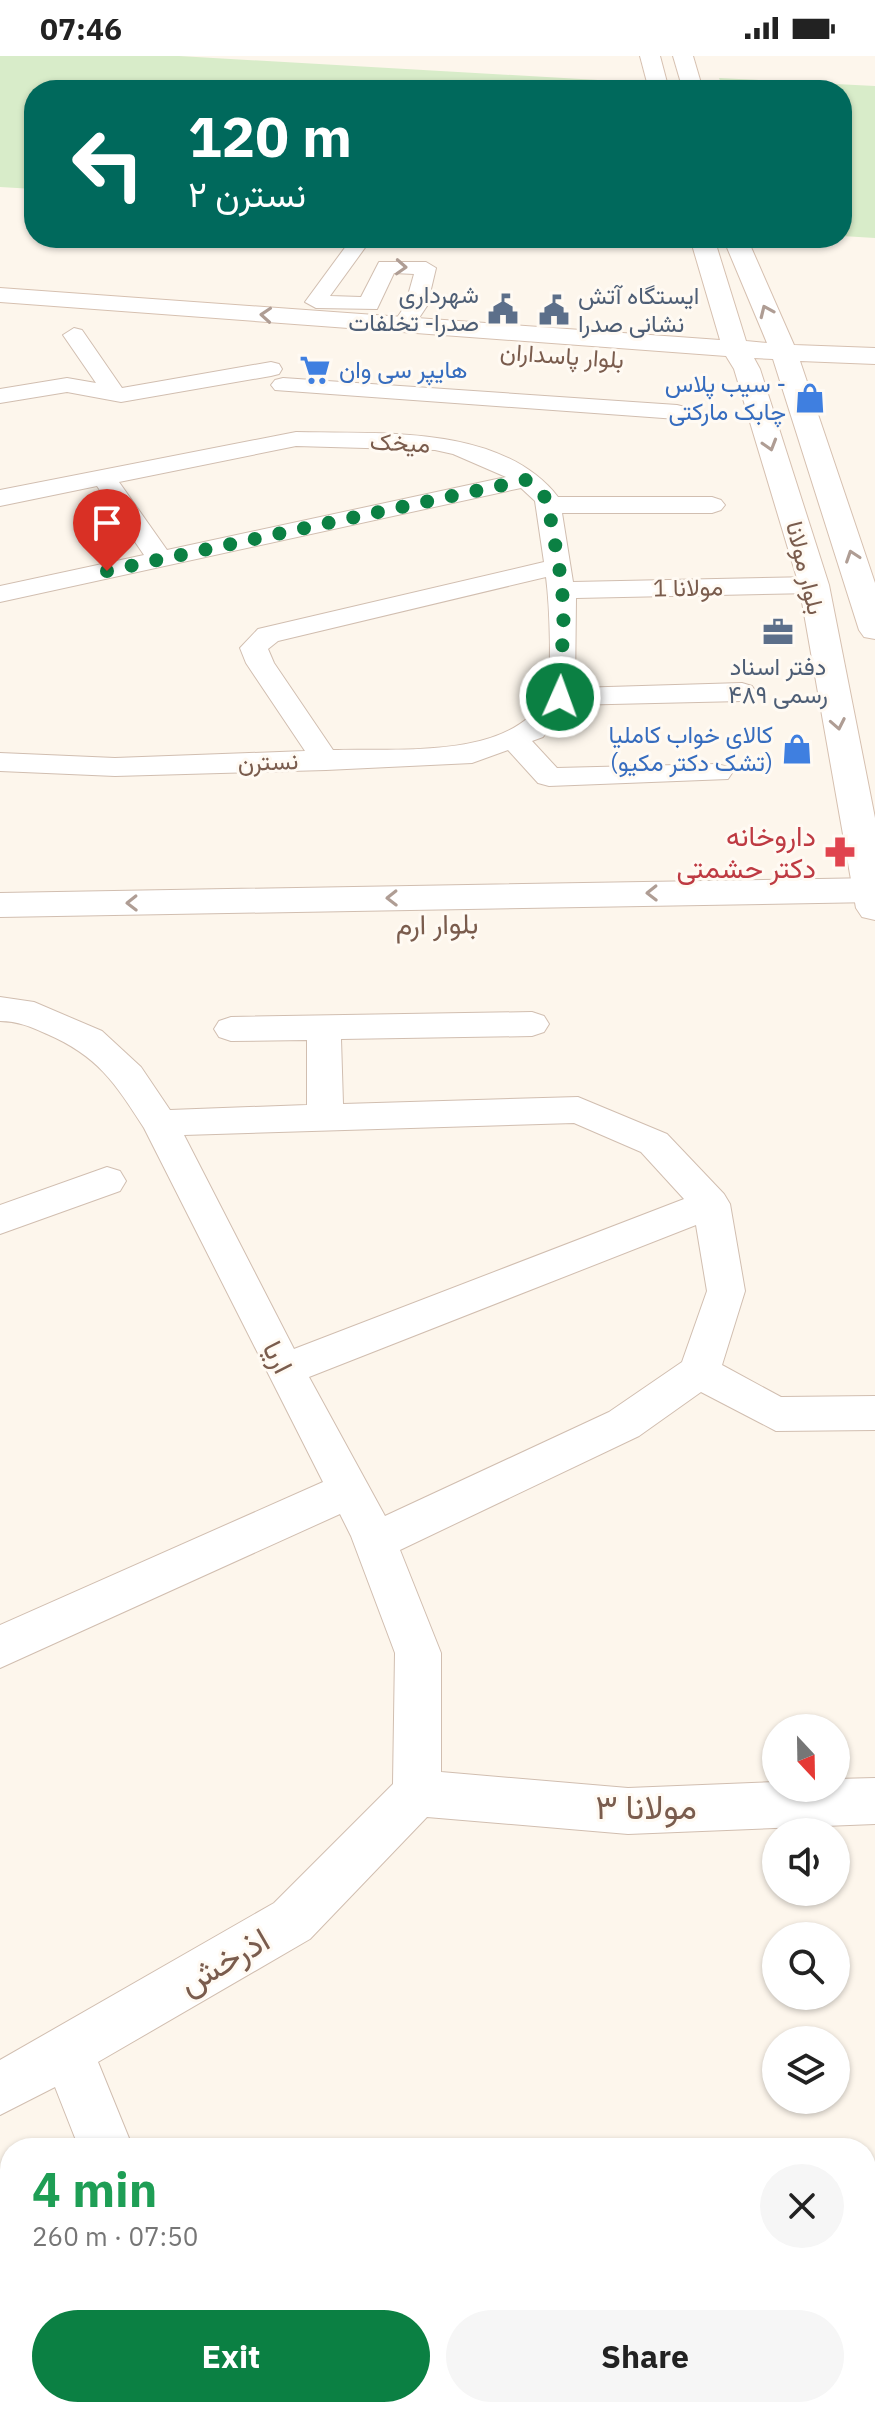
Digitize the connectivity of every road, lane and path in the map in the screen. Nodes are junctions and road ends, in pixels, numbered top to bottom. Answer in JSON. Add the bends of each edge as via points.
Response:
{"nodes":[{"id":1,"x":650,"y":56,"type":"edge"},
{"id":2,"x":683,"y":56,"type":"edge"},
{"id":3,"x":656,"y":80,"type":"edge"},
{"id":4,"x":690,"y":80,"type":"edge"},
{"id":5,"x":357,"y":248,"type":"edge"},
{"id":6,"x":705,"y":248,"type":"edge"},
{"id":7,"x":739,"y":248,"type":"edge"},
{"id":8,"x":0,"y":295,"type":"edge"},
{"id":9,"x":724,"y":313,"type":"junction"},
{"id":10,"x":0,"y":314,"type":"edge"},
{"id":11,"x":403,"y":325,"type":"junction"},
{"id":12,"x":74,"y":335,"type":"dead end"},
{"id":13,"x":661,"y":343,"type":"junction"},
{"id":14,"x":875,"y":356,"type":"edge"},
{"id":15,"x":741,"y":358,"type":"junction"},
{"id":16,"x":786,"y":362,"type":"junction"},
{"id":17,"x":271,"y":368,"type":"junction"},
{"id":18,"x":875,"y":375,"type":"edge"},
{"id":19,"x":115,"y":394,"type":"junction"},
{"id":20,"x":0,"y":396,"type":"edge"},
{"id":21,"x":452,"y":397,"type":"junction"},
{"id":22,"x":677,"y":412,"type":"dead end"},
{"id":23,"x":319,"y":440,"type":"junction"},
{"id":24,"x":435,"y":443,"type":"junction"},
{"id":25,"x":104,"y":478,"type":"junction"},
{"id":26,"x":526,"y":480,"type":"junction"},
{"id":27,"x":0,"y":498,"type":"edge"},
{"id":28,"x":548,"y":505,"type":"junction"},
{"id":29,"x":712,"y":505,"type":"dead end"},
{"id":30,"x":160,"y":559,"type":"junction"},
{"id":31,"x":562,"y":588,"type":"junction"},
{"id":32,"x":870,"y":591,"type":"edge"},
{"id":33,"x":0,"y":594,"type":"edge"},
{"id":34,"x":815,"y":594,"type":"junction"},
{"id":35,"x":875,"y":630,"type":"edge"},
{"id":36,"x":742,"y":692,"type":"dead end"},
{"id":37,"x":560,"y":697,"type":"junction"},
{"id":38,"x":523,"y":735,"type":"junction"},
{"id":39,"x":326,"y":761,"type":"junction"},
{"id":40,"x":0,"y":762,"type":"edge"},
{"id":41,"x":717,"y":773,"type":"dead end"},
{"id":42,"x":874,"y":902,"type":"edge"},
{"id":43,"x":0,"y":905,"type":"edge"},
{"id":44,"x":0,"y":930,"type":"edge"},
{"id":45,"x":0,"y":1009,"type":"edge"},
{"id":46,"x":532,"y":1024,"type":"dead end"},
{"id":47,"x":324,"y":1028,"type":"junction"},
{"id":48,"x":231,"y":1029,"type":"dead end"},
{"id":49,"x":325,"y":1116,"type":"junction"},
{"id":50,"x":160,"y":1123,"type":"junction"},
{"id":51,"x":107,"y":1181,"type":"dead end"},
{"id":52,"x":711,"y":1204,"type":"junction"},
{"id":53,"x":0,"y":1220,"type":"edge"},
{"id":54,"x":284,"y":1370,"type":"junction"},
{"id":55,"x":699,"y":1372,"type":"junction"},
{"id":56,"x":875,"y":1413,"type":"edge"},
{"id":57,"x":348,"y":1490,"type":"junction"},
{"id":58,"x":375,"y":1541,"type":"junction"},
{"id":59,"x":0,"y":1647,"type":"edge"},
{"id":60,"x":417,"y":1793,"type":"junction"},
{"id":61,"x":875,"y":1801,"type":"edge"},
{"id":62,"x":67,"y":2051,"type":"junction"},
{"id":63,"x":0,"y":2089,"type":"edge"},
{"id":64,"x":102,"y":2138,"type":"edge"}],
"edges":[{"from":1,"to":3,"type":"main road"},
{"from":2,"to":4,"type":"main road"},
{"from":5,"to":11,"type":"street","one_way":true,"via":[[316,302],[369,304],[386,266],[426,268],[416,306]]},
{"from":6,"to":9,"type":"main road","name":"بلوار مولانا"},
{"from":16,"to":7,"type":"main road","name":"بلوار مولانا","one_way":true},
{"from":11,"to":8,"type":"main road","name":"بلوار پاسداران","one_way":true},
{"from":9,"to":13,"type":"main road","via":[[712,326]]},
{"from":9,"to":15,"type":"main road","name":"بلوار مولانا"},
{"from":10,"to":15,"type":"main road","name":"بلوار پاسداران"},
{"from":11,"to":13,"type":"main road","name":"بلوار پاسداران"},
{"from":12,"to":19,"type":"street"},
{"from":13,"to":15,"type":"main road","name":"بلوار پاسداران"},
{"from":14,"to":16,"type":"main road"},
{"from":15,"to":16,"type":"main road","name":"بلوار پاسداران"},
{"from":15,"to":34,"type":"main road","name":"بلوار مولانا","one_way":true},
{"from":16,"to":18,"type":"main road"},
{"from":32,"to":16,"type":"main road","name":"بلوار مولانا","one_way":true},
{"from":17,"to":19,"type":"street"},
{"from":17,"to":21,"type":"street"},
{"from":17,"to":23,"type":"street"},
{"from":19,"to":20,"type":"street","via":[[67,385]]},
{"from":21,"to":22,"type":"street"},
{"from":21,"to":24,"type":"street"},
{"from":23,"to":24,"type":"street","name":"میخک"},
{"from":23,"to":25,"type":"street","name":"میخک","via":[[296,439]]},
{"from":24,"to":26,"type":"street","name":"میخک","via":[[461,449]]},
{"from":25,"to":27,"type":"street","name":"میخک"},
{"from":25,"to":30,"type":"street"},
{"from":26,"to":28,"type":"street","name":"میخک"},
{"from":26,"to":30,"type":"street"},
{"from":28,"to":29,"type":"street"},
{"from":28,"to":31,"type":"street"},
{"from":30,"to":33,"type":"street"},
{"from":31,"to":34,"type":"street","name":"مولانا 1"},
{"from":31,"to":37,"type":"street"},
{"from":31,"to":39,"type":"street","name":"مولانا 1","via":[[268,635],[254,648],[260,663]]},
{"from":32,"to":35,"type":"main road","name":"بلوار مولانا"},
{"from":34,"to":42,"type":"main road","name":"بلوار مولانا","one_way":true},
{"from":36,"to":37,"type":"street"},
{"from":37,"to":38,"type":"street"},
{"from":38,"to":39,"type":"street","name":"نسترن","via":[[472,754]]},
{"from":38,"to":41,"type":"street","via":[[549,777]]},
{"from":39,"to":40,"type":"street","name":"نسترن","via":[[115,767]]},
{"from":42,"to":43,"type":"main road","name":"بلوار ارم","one_way":true},
{"from":42,"to":44,"type":"main road","name":"بلوار ارم"},
{"from":45,"to":50,"type":"street","name":"اریا","via":[[22,1010],[90,1039],[129,1076]]},
{"from":46,"to":47,"type":"street"},
{"from":47,"to":48,"type":"street"},
{"from":47,"to":49,"type":"street"},
{"from":49,"to":50,"type":"street"},
{"from":49,"to":52,"type":"street","via":[[578,1110],[654,1143]]},
{"from":50,"to":54,"type":"street","name":"اریا"},
{"from":51,"to":53,"type":"street"},
{"from":52,"to":54,"type":"street"},
{"from":52,"to":55,"type":"street","via":[[726,1291]]},
{"from":54,"to":57,"type":"street","name":"اریا"},
{"from":55,"to":56,"type":"street","via":[[776,1414]]},
{"from":55,"to":58,"type":"street","via":[[624,1424]]},
{"from":57,"to":58,"type":"street","name":"اریا"},
{"from":57,"to":59,"type":"street"},
{"from":58,"to":60,"type":"street","name":"اریا","via":[[418,1653]]},
{"from":60,"to":61,"type":"street","name":"مولانا ۳","via":[[628,1811]]},
{"from":60,"to":62,"type":"street","name":"اذرخش","via":[[292,1921]]},
{"from":62,"to":63,"type":"street","name":"اذرخش"},
{"from":62,"to":64,"type":"street"}]}
